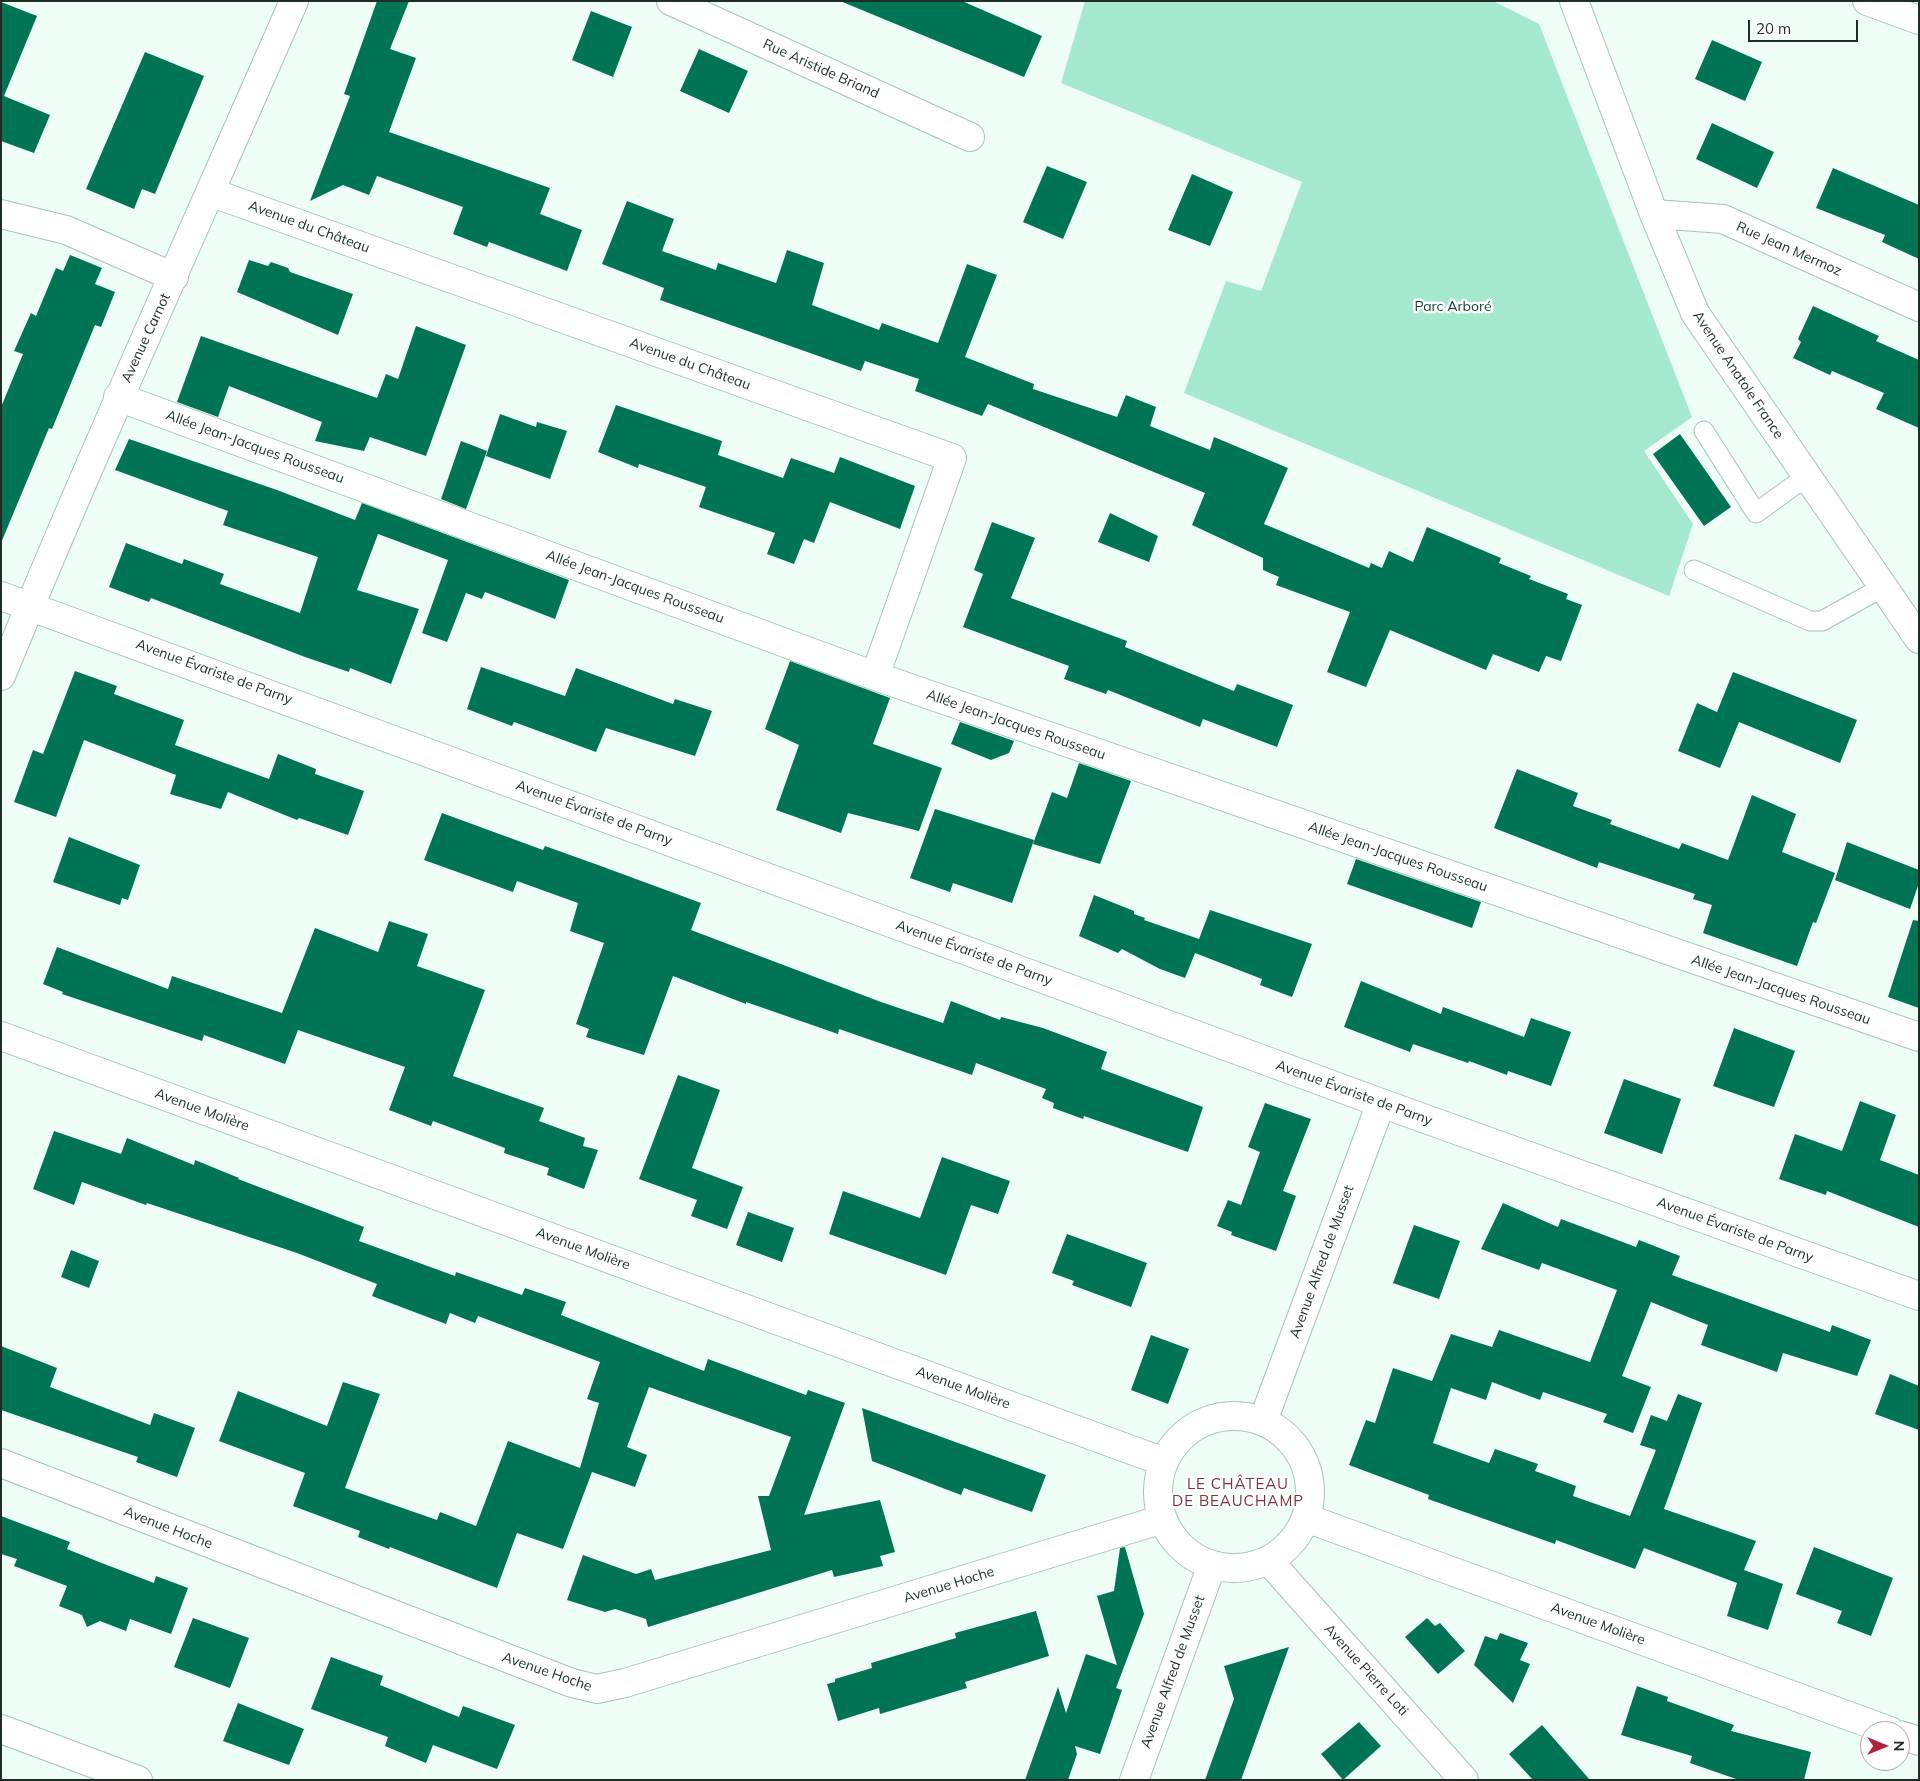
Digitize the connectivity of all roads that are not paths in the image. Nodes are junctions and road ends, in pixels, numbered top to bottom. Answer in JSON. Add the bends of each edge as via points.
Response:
{"nodes":[{"id":1,"x":294,"y":1,"type":"edge"},
{"id":2,"x":671,"y":1,"type":"edge"},
{"id":3,"x":1574,"y":1,"type":"edge"},
{"id":4,"x":1867,"y":1,"type":"edge"},
{"id":5,"x":1919,"y":20,"type":"edge"},
{"id":6,"x":970,"y":137,"type":"dead end"},
{"id":7,"x":210,"y":192,"type":"junction"},
{"id":8,"x":1,"y":214,"type":"edge"},
{"id":9,"x":1654,"y":214,"type":"junction"},
{"id":10,"x":174,"y":277,"type":"junction"},
{"id":11,"x":1919,"y":307,"type":"edge"},
{"id":12,"x":118,"y":397,"type":"junction"},
{"id":13,"x":1704,"y":431,"type":"dead end"},
{"id":14,"x":1807,"y":476,"type":"junction"},
{"id":15,"x":1694,"y":570,"type":"dead end"},
{"id":16,"x":1883,"y":587,"type":"junction"},
{"id":17,"x":1,"y":596,"type":"edge"},
{"id":18,"x":30,"y":606,"type":"junction"},
{"id":19,"x":1919,"y":639,"type":"edge"},
{"id":20,"x":1,"y":676,"type":"edge"},
{"id":21,"x":875,"y":676,"type":"junction"},
{"id":22,"x":1,"y":1036,"type":"edge"},
{"id":23,"x":1919,"y":1037,"type":"edge"},
{"id":24,"x":1381,"y":1103,"type":"junction"},
{"id":25,"x":1919,"y":1296,"type":"edge"},
{"id":26,"x":1263,"y":1421,"type":"junction"},
{"id":27,"x":1164,"y":1462,"type":"junction"},
{"id":28,"x":1,"y":1463,"type":"edge"},
{"id":29,"x":1306,"y":1518,"type":"junction"},
{"id":30,"x":1163,"y":1519,"type":"junction"},
{"id":31,"x":1268,"y":1560,"type":"junction"},
{"id":32,"x":1212,"y":1565,"type":"junction"},
{"id":33,"x":1863,"y":1721,"type":"edge"},
{"id":34,"x":1,"y":1729,"type":"edge"},
{"id":35,"x":138,"y":1780,"type":"edge"},
{"id":36,"x":1134,"y":1780,"type":"edge"},
{"id":37,"x":1464,"y":1780,"type":"edge"}],
"edges":[{"from":1,"to":7,"type":"street","name":"Avenue Carnot"},
{"from":2,"to":6,"type":"street","name":"Rue Aristide Briand"},
{"from":3,"to":9,"type":"street","name":"Avenue Anatole France"},
{"from":4,"to":5,"type":"street"},
{"from":7,"to":10,"type":"street","name":"Avenue Carnot"},
{"from":7,"to":21,"type":"street","name":"Avenue du Château","via":[[952,458]]},
{"from":8,"to":10,"type":"street","via":[[66,230]]},
{"from":9,"to":11,"type":"street","name":"Rue Jean Mermoz","via":[[1723,219]]},
{"from":9,"to":14,"type":"street","name":"Avenue Anatole France","via":[[1695,313]]},
{"from":10,"to":12,"type":"street","name":"Avenue Carnot"},
{"from":12,"to":18,"type":"street","name":"Avenue Carnot"},
{"from":12,"to":21,"type":"street","name":"Allée Jean-Jacques Rousseau"},
{"from":13,"to":14,"type":"lane","via":[[1756,513]]},
{"from":14,"to":16,"type":"street","name":"Avenue Anatole France"},
{"from":15,"to":16,"type":"lane","via":[[1810,621],[1822,620]]},
{"from":16,"to":19,"type":"street","name":"Avenue Anatole France"},
{"from":17,"to":18,"type":"street","name":"Avenue Évariste de Parny"},
{"from":18,"to":20,"type":"street","name":"Avenue Carnot"},
{"from":18,"to":24,"type":"street","name":"Avenue Évariste de Parny"},
{"from":21,"to":23,"type":"street","name":"Allée Jean-Jacques Rousseau"},
{"from":22,"to":27,"type":"street","name":"Avenue Molière"},
{"from":24,"to":25,"type":"street","name":"Avenue Évariste de Parny"},
{"from":24,"to":26,"type":"street","name":"Avenue Alfred de Musset"},
{"from":26,"to":27,"type":"street","via":[[1240,1415],[1216,1417],[1195,1426],[1177,1442]]},
{"from":26,"to":29,"type":"street","via":[[1283,1433],[1299,1450],[1308,1472],[1311,1495]]},
{"from":27,"to":30,"type":"street","via":[[1159,1481]]},
{"from":28,"to":30,"type":"street","name":"Avenue Hoche","via":[[572,1683],[597,1689]]},
{"from":29,"to":31,"type":"street","via":[[1298,1535],[1285,1550]]},
{"from":29,"to":33,"type":"street","name":"Avenue Molière"},
{"from":30,"to":32,"type":"street","via":[[1174,1540],[1191,1555]]},
{"from":31,"to":32,"type":"street","via":[[1250,1567]]},
{"from":31,"to":37,"type":"street","name":"Avenue Pierre Loti"},
{"from":32,"to":36,"type":"street","name":"Avenue Alfred de Musset"},
{"from":34,"to":35,"type":"street"}]}
